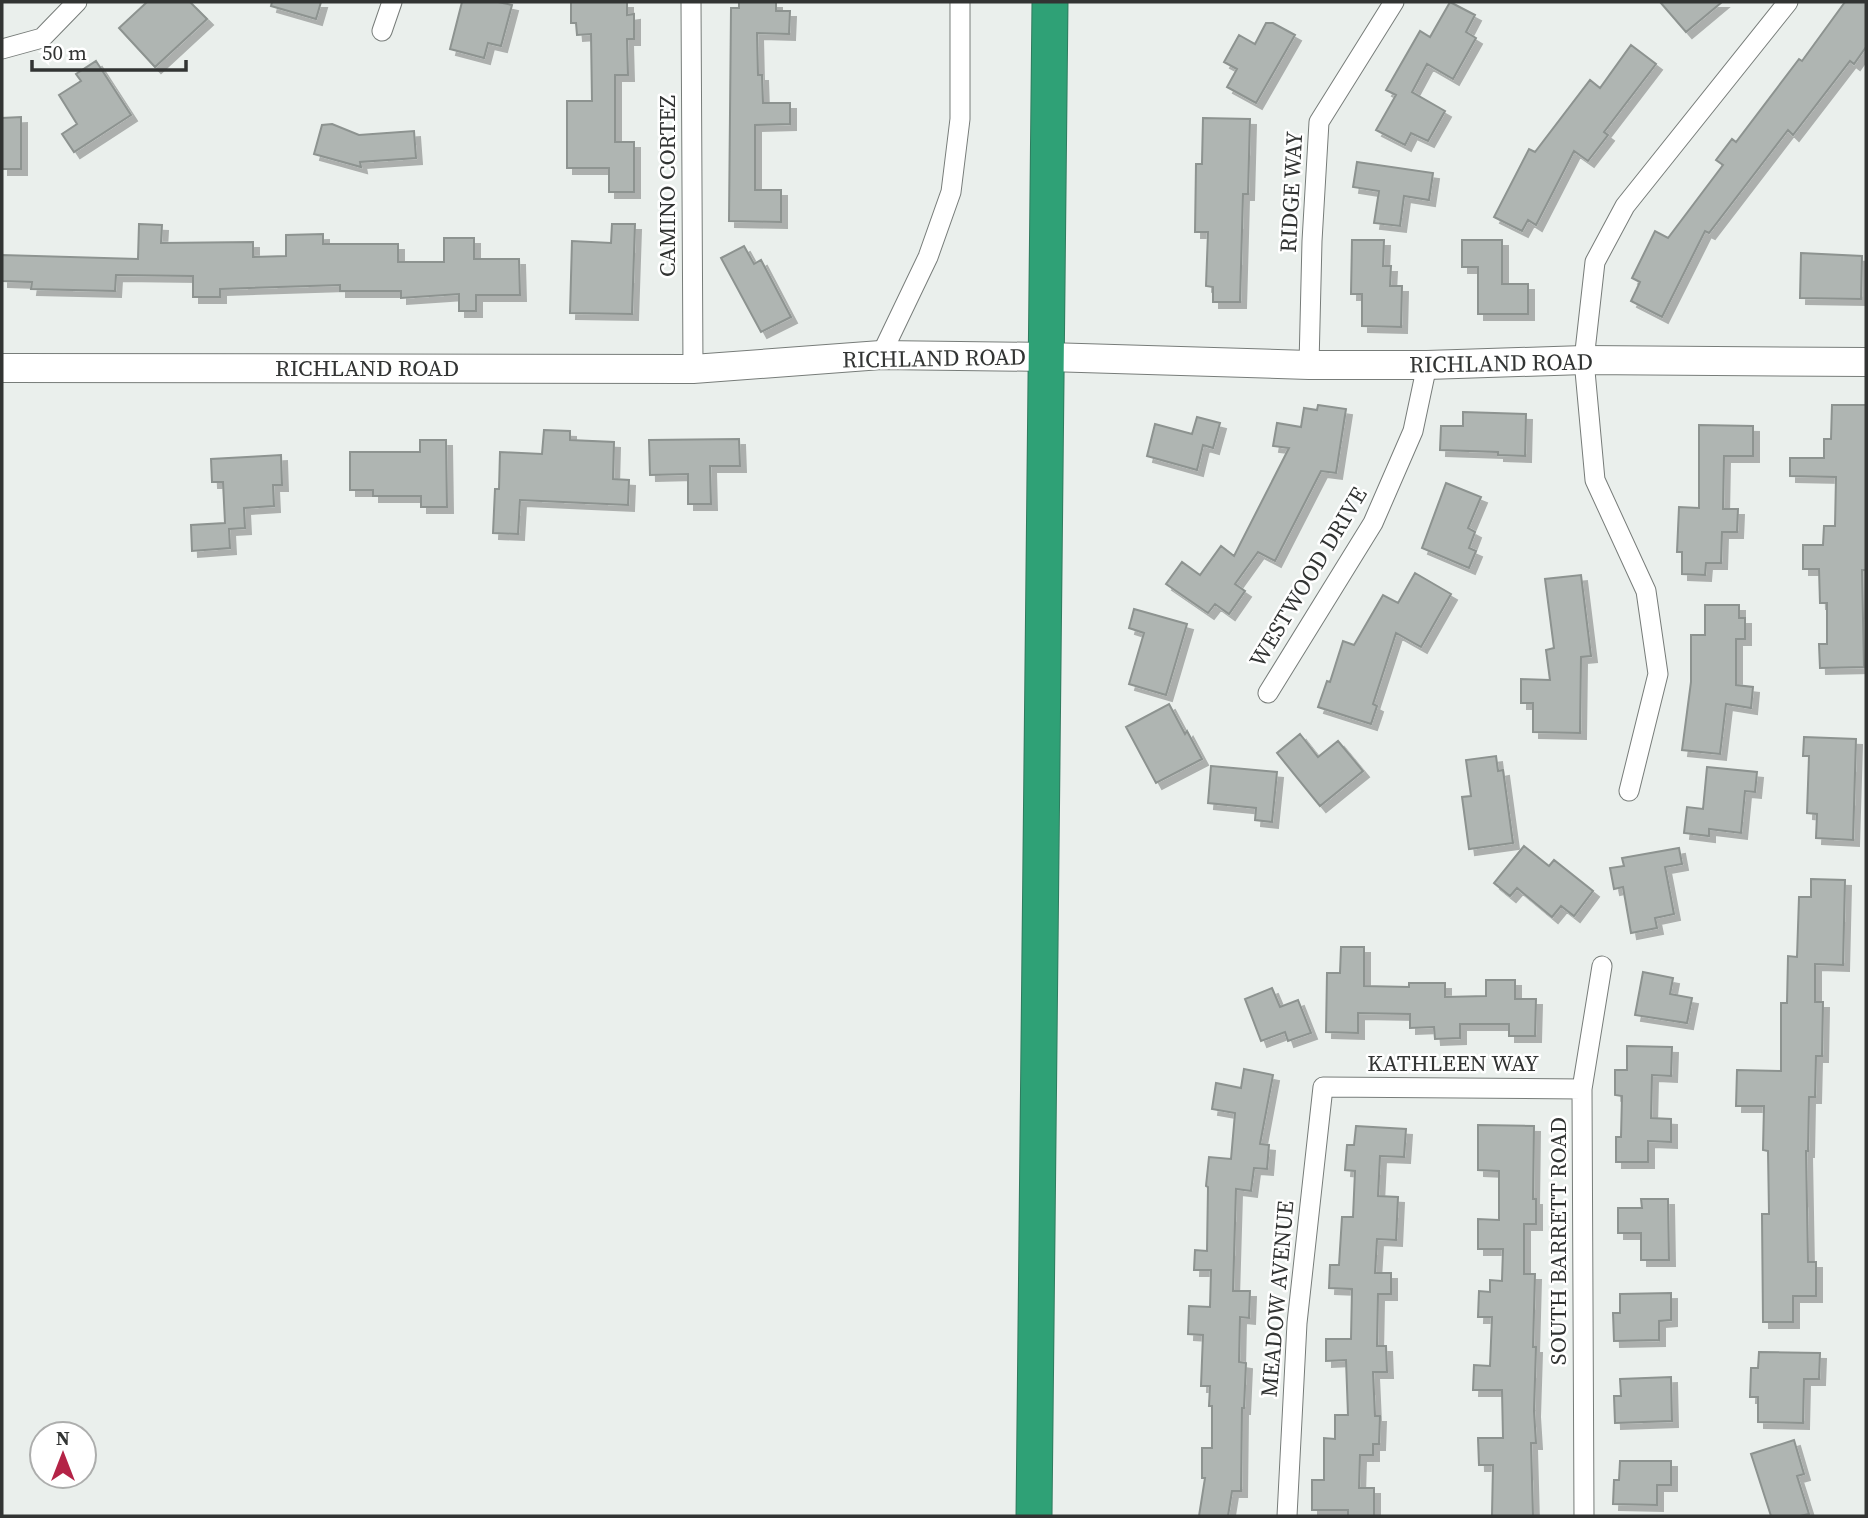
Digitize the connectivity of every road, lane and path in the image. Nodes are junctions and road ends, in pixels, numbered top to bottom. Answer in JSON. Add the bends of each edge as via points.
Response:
{"nodes":[{"id":1,"x":76,"y":2,"type":"edge"},
{"id":2,"x":392,"y":2,"type":"edge"},
{"id":3,"x":691,"y":2,"type":"edge"},
{"id":4,"x":960,"y":2,"type":"edge"},
{"id":5,"x":1051,"y":2,"type":"edge"},
{"id":6,"x":1394,"y":2,"type":"edge"},
{"id":7,"x":1788,"y":2,"type":"edge"},
{"id":8,"x":382,"y":31,"type":"dead end"},
{"id":9,"x":2,"y":49,"type":"edge"},
{"id":10,"x":881,"y":355,"type":"junction"},
{"id":11,"x":1048,"y":357,"type":"junction"},
{"id":12,"x":1584,"y":360,"type":"junction"},
{"id":13,"x":1866,"y":362,"type":"edge"},
{"id":14,"x":1309,"y":365,"type":"junction"},
{"id":15,"x":1427,"y":365,"type":"junction"},
{"id":16,"x":2,"y":368,"type":"edge"},
{"id":17,"x":693,"y":369,"type":"junction"},
{"id":18,"x":1268,"y":693,"type":"dead end"},
{"id":19,"x":1629,"y":791,"type":"dead end"},
{"id":20,"x":1602,"y":966,"type":"dead end"},
{"id":21,"x":1323,"y":1087,"type":"joint"},
{"id":22,"x":1582,"y":1089,"type":"junction"},
{"id":23,"x":1034,"y":1516,"type":"edge"},
{"id":24,"x":1287,"y":1516,"type":"edge"},
{"id":25,"x":1584,"y":1516,"type":"edge"}],
"edges":[{"from":1,"to":9,"type":"street","via":[[42,38]]},
{"from":2,"to":8,"type":"street"},
{"from":3,"to":17,"type":"street","name":"CAMINO CORTEZ"},
{"from":4,"to":10,"type":"street","via":[[960,119],[951,192],[928,257]]},
{"from":5,"to":11,"type":"highway"},
{"from":6,"to":14,"type":"street","name":"RIDGE WAY","via":[[1319,122]]},
{"from":7,"to":12,"type":"street","via":[[1625,206],[1595,262]]},
{"from":10,"to":11,"type":"street","name":"RICHLAND ROAD"},
{"from":10,"to":17,"type":"street","name":"RICHLAND ROAD"},
{"from":11,"to":14,"type":"street","name":"RICHLAND ROAD"},
{"from":11,"to":23,"type":"highway"},
{"from":12,"to":13,"type":"street","name":"RICHLAND ROAD"},
{"from":12,"to":15,"type":"street","name":"RICHLAND ROAD"},
{"from":12,"to":19,"type":"street","via":[[1595,480],[1646,592],[1658,674]]},
{"from":14,"to":15,"type":"street","name":"RICHLAND ROAD"},
{"from":15,"to":18,"type":"street","name":"WESTWOOD DRIVE","via":[[1413,431],[1373,523]]},
{"from":16,"to":17,"type":"street","name":"RICHLAND ROAD"},
{"from":20,"to":22,"type":"street","name":"SOUTH BARRETT ROAD"},
{"from":21,"to":22,"type":"street","name":"KATHLEEN WAY"},
{"from":21,"to":24,"type":"street","name":"MEADOW AVENUE","via":[[1297,1323]]},
{"from":22,"to":25,"type":"street","name":"SOUTH BARRETT ROAD"}]}
